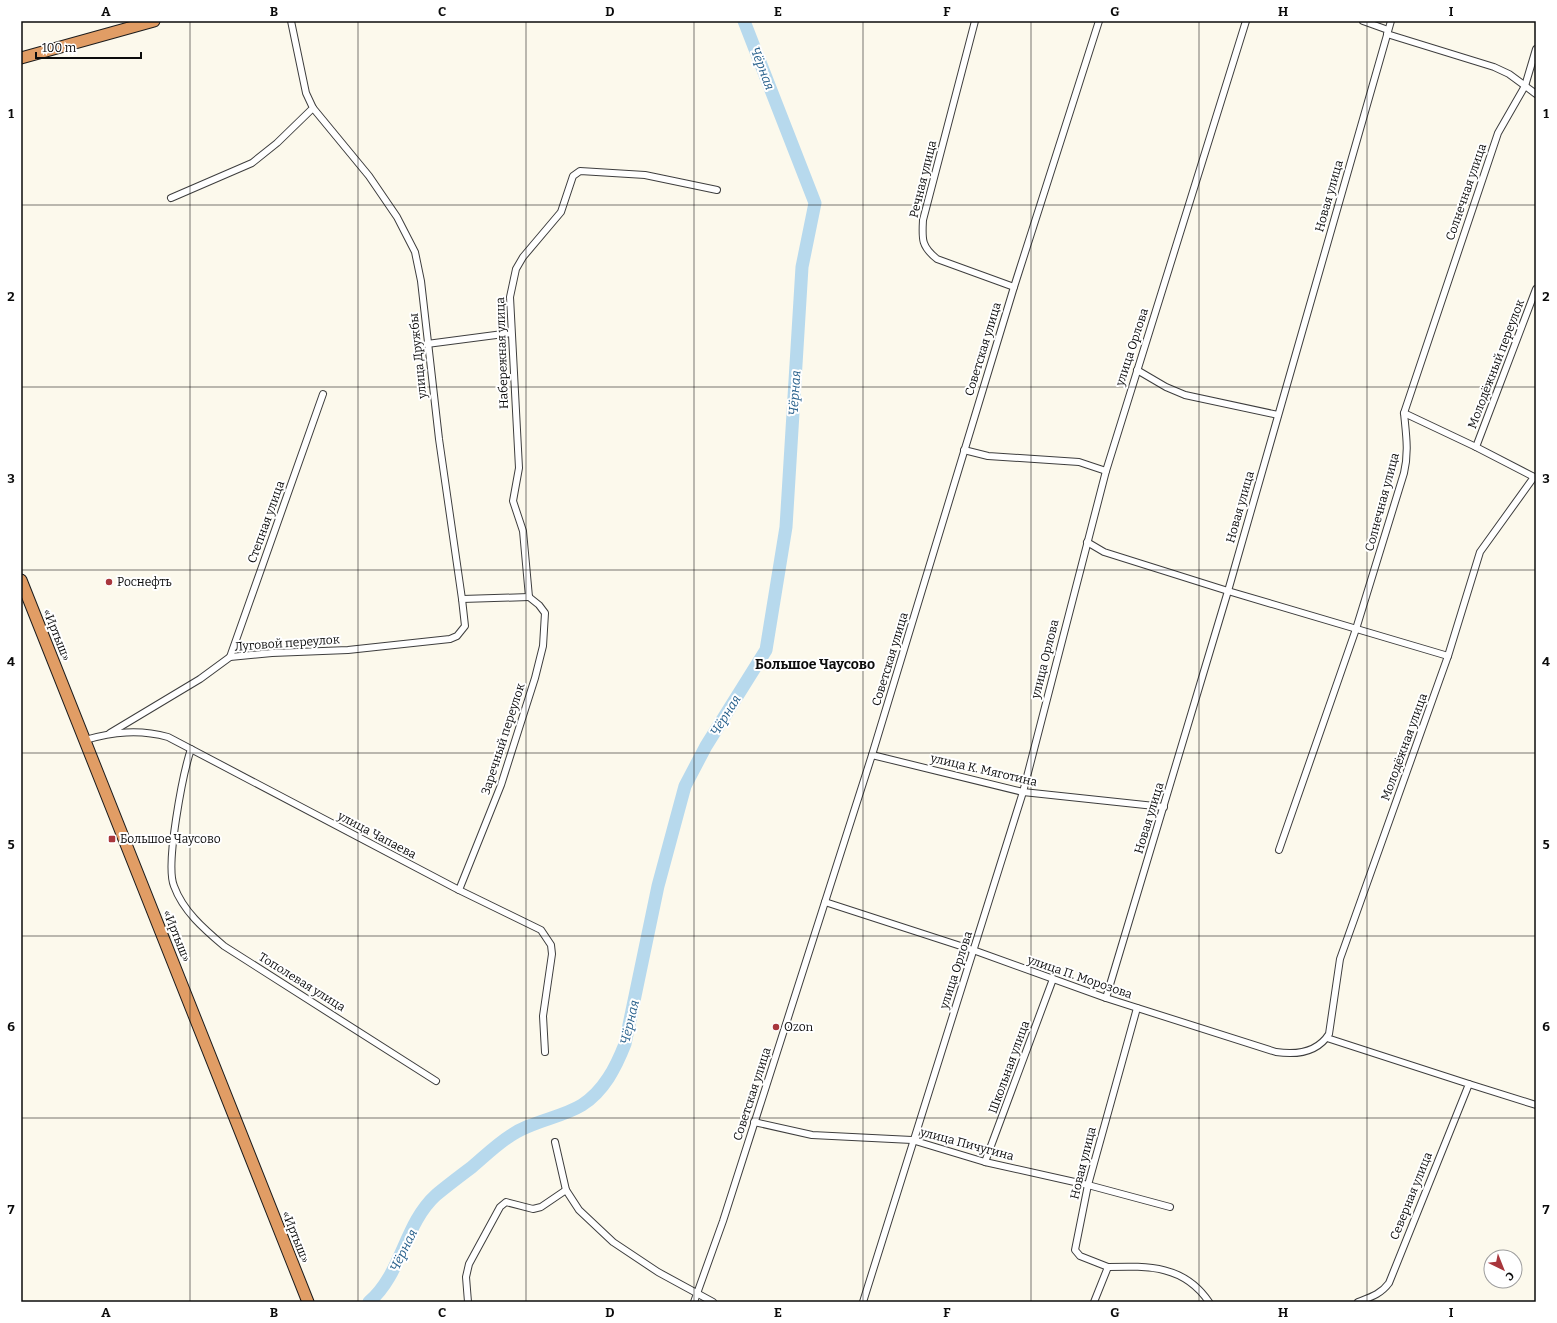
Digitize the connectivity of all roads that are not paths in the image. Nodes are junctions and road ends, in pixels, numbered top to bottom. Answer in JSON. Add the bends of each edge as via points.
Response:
{"nodes":[{"id":1,"x":154,"y":21,"type":"edge"},
{"id":2,"x":291,"y":21,"type":"edge"},
{"id":3,"x":975,"y":21,"type":"edge"},
{"id":4,"x":1099,"y":21,"type":"edge"},
{"id":5,"x":1246,"y":21,"type":"edge"},
{"id":6,"x":1363,"y":21,"type":"edge"},
{"id":7,"x":1391,"y":21,"type":"edge"},
{"id":8,"x":1387,"y":32,"type":"junction"},
{"id":9,"x":1536,"y":49,"type":"edge"},
{"id":10,"x":21,"y":58,"type":"edge"},
{"id":11,"x":1525,"y":86,"type":"junction"},
{"id":12,"x":1536,"y":94,"type":"edge"},
{"id":13,"x":313,"y":108,"type":"junction"},
{"id":14,"x":717,"y":190,"type":"dead end"},
{"id":15,"x":171,"y":198,"type":"dead end"},
{"id":16,"x":1014,"y":287,"type":"junction"},
{"id":17,"x":1536,"y":289,"type":"edge"},
{"id":18,"x":510,"y":333,"type":"junction"},
{"id":19,"x":427,"y":344,"type":"junction"},
{"id":20,"x":1137,"y":370,"type":"junction"},
{"id":21,"x":323,"y":394,"type":"dead end"},
{"id":22,"x":1404,"y":413,"type":"junction"},
{"id":23,"x":1278,"y":416,"type":"junction"},
{"id":24,"x":1476,"y":447,"type":"junction"},
{"id":25,"x":964,"y":450,"type":"junction"},
{"id":26,"x":1106,"y":471,"type":"junction"},
{"id":27,"x":1535,"y":478,"type":"edge"},
{"id":28,"x":1087,"y":542,"type":"junction"},
{"id":29,"x":21,"y":580,"type":"edge"},
{"id":30,"x":1228,"y":591,"type":"junction"},
{"id":31,"x":529,"y":597,"type":"junction"},
{"id":32,"x":462,"y":599,"type":"junction"},
{"id":33,"x":1356,"y":629,"type":"junction"},
{"id":34,"x":462,"y":632,"type":"joint"},
{"id":35,"x":1448,"y":656,"type":"junction"},
{"id":36,"x":230,"y":657,"type":"junction"},
{"id":37,"x":110,"y":733,"type":"junction"},
{"id":38,"x":85,"y":740,"type":"junction"},
{"id":39,"x":191,"y":749,"type":"junction"},
{"id":40,"x":872,"y":755,"type":"junction"},
{"id":41,"x":1022,"y":792,"type":"junction"},
{"id":42,"x":1164,"y":807,"type":"junction"},
{"id":43,"x":1279,"y":850,"type":"dead end"},
{"id":44,"x":459,"y":890,"type":"junction"},
{"id":45,"x":825,"y":902,"type":"junction"},
{"id":46,"x":974,"y":950,"type":"junction"},
{"id":47,"x":1053,"y":979,"type":"junction"},
{"id":48,"x":1106,"y":998,"type":"junction"},
{"id":49,"x":1137,"y":1008,"type":"junction"},
{"id":50,"x":1327,"y":1038,"type":"junction"},
{"id":51,"x":545,"y":1052,"type":"dead end"},
{"id":52,"x":436,"y":1081,"type":"dead end"},
{"id":53,"x":1469,"y":1084,"type":"junction"},
{"id":54,"x":1536,"y":1105,"type":"edge"},
{"id":55,"x":754,"y":1122,"type":"junction"},
{"id":56,"x":912,"y":1140,"type":"junction"},
{"id":57,"x":556,"y":1142,"type":"dead end"},
{"id":58,"x":986,"y":1162,"type":"junction"},
{"id":59,"x":1088,"y":1185,"type":"junction"},
{"id":60,"x":566,"y":1190,"type":"junction"},
{"id":61,"x":1170,"y":1207,"type":"dead end"},
{"id":62,"x":1108,"y":1267,"type":"junction"},
{"id":63,"x":698,"y":1294,"type":"junction"},
{"id":64,"x":308,"y":1302,"type":"edge"},
{"id":65,"x":468,"y":1302,"type":"edge"},
{"id":66,"x":694,"y":1302,"type":"edge"},
{"id":67,"x":713,"y":1302,"type":"edge"},
{"id":68,"x":863,"y":1302,"type":"edge"},
{"id":69,"x":1094,"y":1302,"type":"edge"},
{"id":70,"x":1209,"y":1302,"type":"edge"},
{"id":71,"x":1358,"y":1302,"type":"edge"}],
"edges":[{"from":1,"to":10,"type":"highway"},
{"from":2,"to":13,"type":"street","name":"улица Дружбы","via":[[306,92]]},
{"from":3,"to":16,"type":"street","name":"Речная улица","via":[[923,220],[922,240],[927,251],[937,259]]},
{"from":4,"to":16,"type":"street","name":"Советская улица"},
{"from":5,"to":20,"type":"street","name":"улица Орлова"},
{"from":6,"to":8,"type":"street"},
{"from":7,"to":8,"type":"street","name":"Новая улица"},
{"from":8,"to":11,"type":"street","via":[[1494,67],[1510,74]]},
{"from":8,"to":23,"type":"street","name":"Новая улица"},
{"from":9,"to":11,"type":"street","name":"Солнечная улица"},
{"from":11,"to":12,"type":"street"},
{"from":11,"to":22,"type":"street","name":"Солнечная улица","via":[[1498,133]]},
{"from":13,"to":15,"type":"street","via":[[252,163]]},
{"from":13,"to":19,"type":"street","name":"улица Дружбы","via":[[369,176],[408,238],[418,265]]},
{"from":14,"to":18,"type":"street","name":"Набережная улица","via":[[645,175],[580,171],[573,176],[561,212],[522,257],[516,269],[510,297]]},
{"from":16,"to":25,"type":"street","name":"Советская улица"},
{"from":17,"to":24,"type":"street","name":"Молодёжный переулок"},
{"from":18,"to":19,"type":"street"},
{"from":18,"to":31,"type":"street","name":"Набережная улица","via":[[519,468],[513,501],[523,531]]},
{"from":19,"to":32,"type":"street","name":"улица Дружбы","via":[[438,439]]},
{"from":20,"to":23,"type":"street","via":[[1185,395]]},
{"from":20,"to":26,"type":"street","name":"улица Орлова"},
{"from":21,"to":36,"type":"street","name":"Степная улица"},
{"from":22,"to":24,"type":"street"},
{"from":22,"to":33,"type":"street","name":"Солнечная улица","via":[[1407,460]]},
{"from":23,"to":30,"type":"street","name":"Новая улица"},
{"from":24,"to":27,"type":"street"},
{"from":25,"to":26,"type":"street","via":[[988,456],[1079,462]]},
{"from":25,"to":40,"type":"street","name":"Советская улица"},
{"from":26,"to":28,"type":"street","name":"улица Орлова"},
{"from":27,"to":35,"type":"street","name":"Молодёжная улица","via":[[1480,552]]},
{"from":28,"to":30,"type":"street","via":[[1104,552]]},
{"from":28,"to":41,"type":"street","name":"улица Орлова"},
{"from":29,"to":38,"type":"highway","name":"«Иртыш»"},
{"from":30,"to":33,"type":"street"},
{"from":30,"to":42,"type":"street","name":"Новая улица"},
{"from":31,"to":32,"type":"street"},
{"from":31,"to":44,"type":"street","name":"Заречный переулок","via":[[545,613],[543,646],[501,785]]},
{"from":32,"to":34,"type":"street","name":"улица Дружбы","via":[[465,622]]},
{"from":33,"to":35,"type":"street"},
{"from":33,"to":43,"type":"street","name":"Солнечная улица"},
{"from":34,"to":36,"type":"street","name":"Луговой переулок","via":[[450,639],[348,650]]},
{"from":35,"to":50,"type":"street","name":"Молодёжная улица","via":[[1340,959]]},
{"from":36,"to":37,"type":"street","name":"Луговой переулок","via":[[200,679]]},
{"from":37,"to":38,"type":"street","name":"улица Чапаева"},
{"from":37,"to":39,"type":"street","name":"улица Чапаева","via":[[155,733]]},
{"from":38,"to":64,"type":"highway","name":"«Иртыш»"},
{"from":39,"to":44,"type":"street","name":"улица Чапаева"},
{"from":39,"to":52,"type":"street","name":"Тополевая улица","via":[[186,765],[171,862],[173,885],[188,911],[224,946]]},
{"from":40,"to":41,"type":"street","name":"улица К. Мяготина"},
{"from":40,"to":45,"type":"street","name":"Советская улица"},
{"from":41,"to":42,"type":"street","name":"улица К. Мяготина"},
{"from":41,"to":46,"type":"street","name":"улица Орлова"},
{"from":42,"to":48,"type":"street","name":"Новая улица"},
{"from":44,"to":51,"type":"street","name":"улица Чапаева","via":[[541,930],[548,938],[552,954],[543,1016]]},
{"from":45,"to":46,"type":"street","name":"улица П. Морозова"},
{"from":45,"to":55,"type":"street","name":"Советская улица"},
{"from":46,"to":47,"type":"street","name":"улица П. Морозова"},
{"from":46,"to":56,"type":"street","name":"улица Орлова"},
{"from":47,"to":48,"type":"street","name":"улица П. Морозова"},
{"from":47,"to":58,"type":"street","name":"Школьная улица"},
{"from":48,"to":49,"type":"street","name":"улица П. Морозова"},
{"from":49,"to":50,"type":"street","name":"улица П. Морозова","via":[[1276,1052],[1292,1054],[1309,1051]]},
{"from":49,"to":59,"type":"street","name":"Новая улица"},
{"from":50,"to":53,"type":"street"},
{"from":53,"to":54,"type":"street"},
{"from":53,"to":71,"type":"street","name":"Северная улица","via":[[1389,1283],[1384,1290]]},
{"from":55,"to":56,"type":"street","name":"улица Пичугина","via":[[812,1135]]},
{"from":55,"to":63,"type":"street","name":"Советская улица"},
{"from":56,"to":58,"type":"street","name":"улица Пичугина"},
{"from":56,"to":68,"type":"street","name":"улица Орлова"},
{"from":57,"to":60,"type":"street"},
{"from":58,"to":59,"type":"street","name":"улица Пичугина"},
{"from":59,"to":61,"type":"street","name":"улица Пичугина"},
{"from":59,"to":62,"type":"street","name":"Новая улица","via":[[1075,1250],[1080,1256]]},
{"from":60,"to":63,"type":"street","via":[[579,1210],[613,1242],[658,1272]]},
{"from":60,"to":65,"type":"street","via":[[533,1209],[506,1202],[500,1207],[469,1264],[466,1277]]},
{"from":62,"to":69,"type":"street"},
{"from":62,"to":70,"type":"street","via":[[1146,1266],[1182,1276],[1202,1292]]},
{"from":63,"to":66,"type":"street","name":"Советская улица"},
{"from":63,"to":67,"type":"street"}]}
